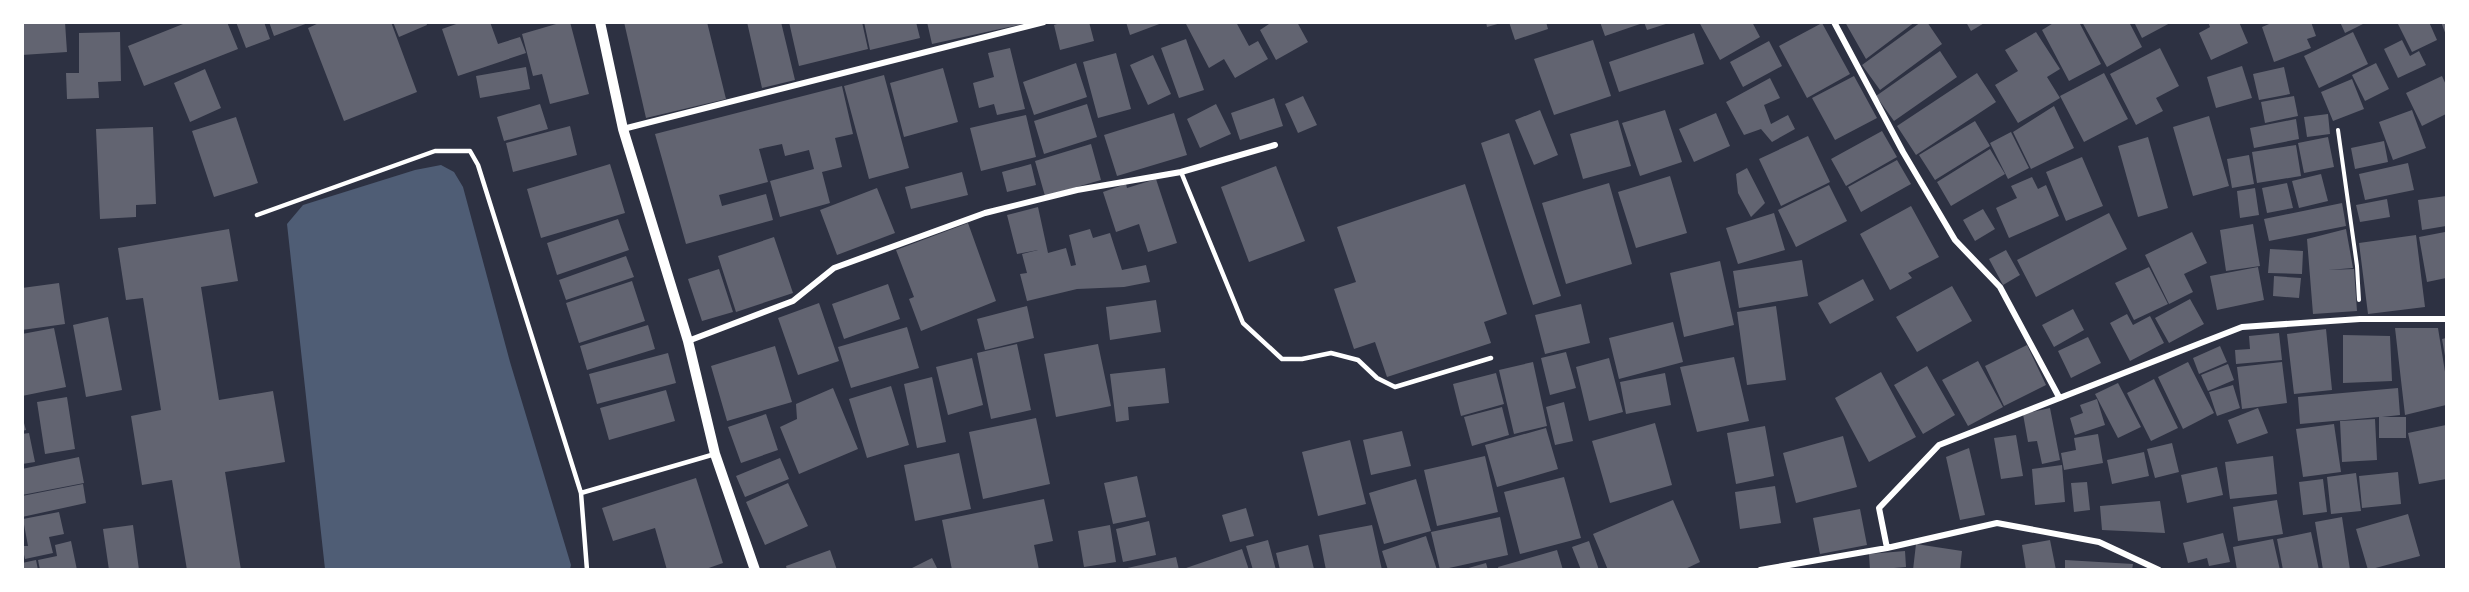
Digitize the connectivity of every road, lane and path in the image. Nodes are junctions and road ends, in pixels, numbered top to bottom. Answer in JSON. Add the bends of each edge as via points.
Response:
{"nodes":[{"id":1,"x":600,"y":22,"type":"edge"},
{"id":2,"x":1834,"y":22,"type":"edge"},
{"id":3,"x":1040,"y":23,"type":"edge"},
{"id":4,"x":623,"y":129,"type":"junction"},
{"id":5,"x":2338,"y":130,"type":"dead end"},
{"id":6,"x":1275,"y":146,"type":"dead end"},
{"id":7,"x":1181,"y":172,"type":"junction"},
{"id":8,"x":257,"y":215,"type":"dead end"},
{"id":9,"x":2360,"y":319,"type":"junction"},
{"id":10,"x":2446,"y":319,"type":"edge"},
{"id":11,"x":688,"y":341,"type":"junction"},
{"id":12,"x":1491,"y":358,"type":"dead end"},
{"id":13,"x":2059,"y":398,"type":"junction"},
{"id":14,"x":715,"y":454,"type":"junction"},
{"id":15,"x":581,"y":494,"type":"junction"},
{"id":16,"x":1887,"y":548,"type":"junction"},
{"id":17,"x":587,"y":570,"type":"edge"},
{"id":18,"x":755,"y":570,"type":"edge"},
{"id":19,"x":1760,"y":570,"type":"edge"},
{"id":20,"x":2159,"y":570,"type":"edge"}],
"edges":[{"from":1,"to":4,"type":"street"},
{"from":2,"to":13,"type":"street","via":[[1955,240],[2000,287]]},
{"from":3,"to":4,"type":"street"},
{"from":4,"to":11,"type":"street"},
{"from":5,"to":9,"type":"path","via":[[2357,266]]},
{"from":6,"to":7,"type":"street"},
{"from":7,"to":11,"type":"street","via":[[1077,190],[985,213],[834,268],[793,301]]},
{"from":7,"to":12,"type":"lane","via":[[1243,323],[1282,358],[1340,355],[1358,360],[1377,378],[1395,387]]},
{"from":8,"to":15,"type":"lane","via":[[435,151],[470,151],[478,165]]},
{"from":9,"to":10,"type":"street"},
{"from":9,"to":13,"type":"street","via":[[2242,327]]},
{"from":11,"to":14,"type":"street"},
{"from":13,"to":16,"type":"street","via":[[1940,445],[1879,508]]},
{"from":14,"to":15,"type":"lane"},
{"from":14,"to":18,"type":"street"},
{"from":15,"to":17,"type":"lane"},
{"from":16,"to":19,"type":"street"},
{"from":16,"to":20,"type":"street","via":[[1997,523],[2099,542]]}]}
